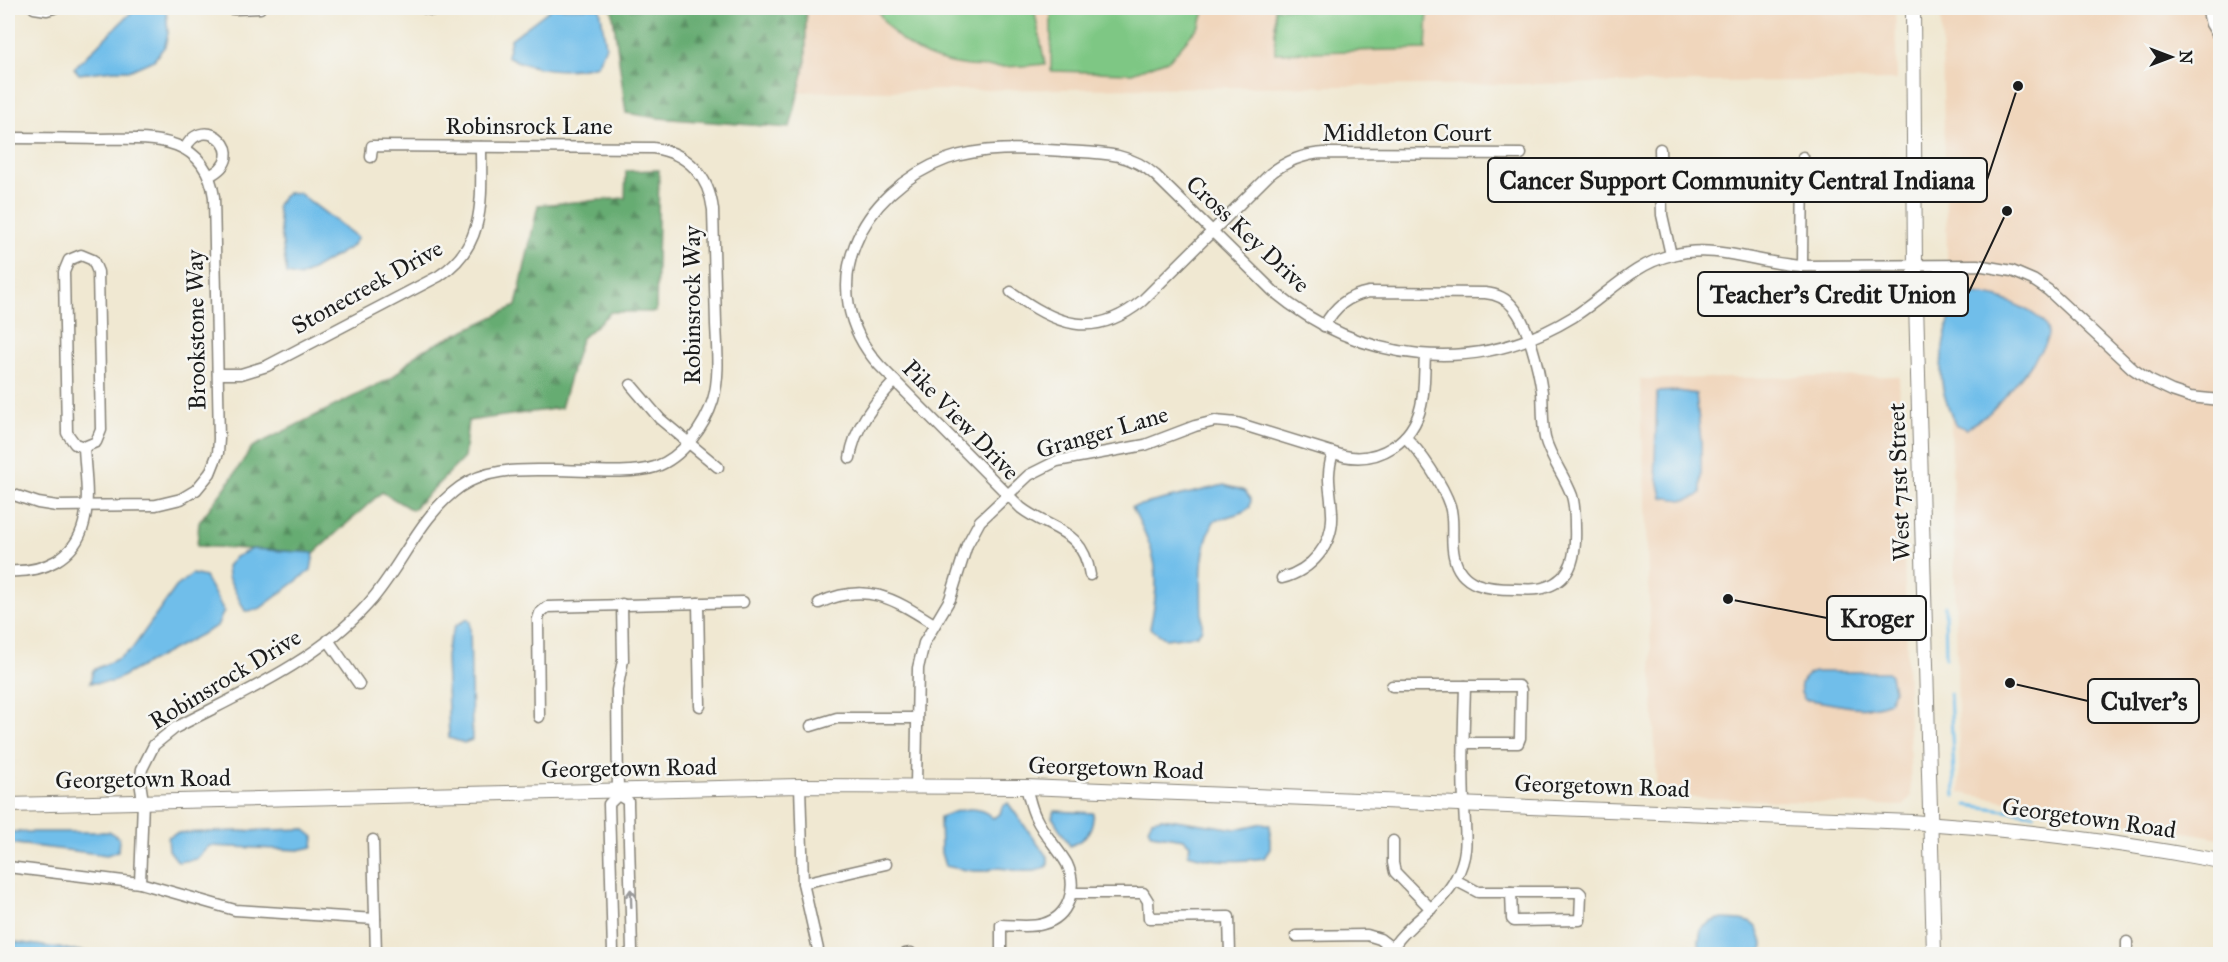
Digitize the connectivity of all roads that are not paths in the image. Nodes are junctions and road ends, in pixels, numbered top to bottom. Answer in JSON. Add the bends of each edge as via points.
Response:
{"nodes":[{"id":1,"x":35,"y":8,"type":"edge"},
{"id":2,"x":54,"y":8,"type":"edge"},
{"id":3,"x":221,"y":8,"type":"edge"},
{"id":4,"x":260,"y":8,"type":"edge"},
{"id":5,"x":424,"y":8,"type":"edge"},
{"id":6,"x":440,"y":8,"type":"edge"},
{"id":7,"x":1913,"y":8,"type":"edge"},
{"id":8,"x":2207,"y":8,"type":"edge"},
{"id":9,"x":2220,"y":39,"type":"edge"},
{"id":10,"x":8,"y":138,"type":"edge"},
{"id":11,"x":481,"y":147,"type":"junction"},
{"id":12,"x":185,"y":149,"type":"junction"},
{"id":13,"x":1660,"y":149,"type":"dead end"},
{"id":14,"x":1521,"y":154,"type":"dead end"},
{"id":15,"x":371,"y":157,"type":"dead end"},
{"id":16,"x":1803,"y":157,"type":"dead end"},
{"id":17,"x":692,"y":165,"type":"joint"},
{"id":18,"x":209,"y":176,"type":"junction"},
{"id":19,"x":1213,"y":231,"type":"junction"},
{"id":20,"x":854,"y":248,"type":"joint"},
{"id":21,"x":1671,"y":255,"type":"junction"},
{"id":22,"x":1802,"y":266,"type":"junction"},
{"id":23,"x":1915,"y":266,"type":"junction"},
{"id":24,"x":1011,"y":292,"type":"dead end"},
{"id":25,"x":1324,"y":326,"type":"junction"},
{"id":26,"x":1528,"y":339,"type":"junction"},
{"id":27,"x":1425,"y":355,"type":"junction"},
{"id":28,"x":218,"y":374,"type":"junction"},
{"id":29,"x":895,"y":381,"type":"junction"},
{"id":30,"x":631,"y":385,"type":"dead end"},
{"id":31,"x":2220,"y":400,"type":"edge"},
{"id":32,"x":1405,"y":437,"type":"junction"},
{"id":33,"x":687,"y":443,"type":"junction"},
{"id":34,"x":84,"y":447,"type":"junction"},
{"id":35,"x":1333,"y":453,"type":"junction"},
{"id":36,"x":850,"y":458,"type":"dead end"},
{"id":37,"x":718,"y":467,"type":"dead end"},
{"id":38,"x":8,"y":493,"type":"edge"},
{"id":39,"x":1009,"y":496,"type":"junction"},
{"id":40,"x":85,"y":506,"type":"junction"},
{"id":41,"x":8,"y":571,"type":"edge"},
{"id":42,"x":1090,"y":575,"type":"dead end"},
{"id":43,"x":1282,"y":578,"type":"dead end"},
{"id":44,"x":743,"y":602,"type":"dead end"},
{"id":45,"x":698,"y":603,"type":"junction"},
{"id":46,"x":819,"y":603,"type":"dead end"},
{"id":47,"x":622,"y":604,"type":"junction"},
{"id":48,"x":934,"y":624,"type":"junction"},
{"id":49,"x":328,"y":640,"type":"junction"},
{"id":50,"x":359,"y":684,"type":"dead end"},
{"id":51,"x":1392,"y":686,"type":"dead end"},
{"id":52,"x":1465,"y":686,"type":"junction"},
{"id":53,"x":700,"y":706,"type":"dead end"},
{"id":54,"x":539,"y":717,"type":"dead end"},
{"id":55,"x":917,"y":718,"type":"junction"},
{"id":56,"x":811,"y":726,"type":"dead end"},
{"id":57,"x":1464,"y":743,"type":"junction"},
{"id":58,"x":800,"y":786,"type":"junction"},
{"id":59,"x":916,"y":786,"type":"junction"},
{"id":60,"x":1026,"y":787,"type":"junction"},
{"id":61,"x":618,"y":793,"type":"junction"},
{"id":62,"x":143,"y":801,"type":"junction"},
{"id":63,"x":1464,"y":803,"type":"junction"},
{"id":64,"x":8,"y":805,"type":"edge"},
{"id":65,"x":1931,"y":823,"type":"junction"},
{"id":66,"x":373,"y":840,"type":"dead end"},
{"id":67,"x":1393,"y":841,"type":"dead end"},
{"id":68,"x":2220,"y":861,"type":"edge"},
{"id":69,"x":886,"y":864,"type":"dead end"},
{"id":70,"x":8,"y":867,"type":"edge"},
{"id":71,"x":1455,"y":880,"type":"junction"},
{"id":72,"x":140,"y":883,"type":"junction"},
{"id":73,"x":803,"y":883,"type":"junction"},
{"id":74,"x":1511,"y":892,"type":"junction"},
{"id":75,"x":1072,"y":893,"type":"junction"},
{"id":76,"x":1431,"y":909,"type":"junction"},
{"id":77,"x":375,"y":919,"type":"junction"},
{"id":78,"x":1296,"y":936,"type":"dead end"},
{"id":79,"x":2127,"y":942,"type":"dead end"},
{"id":80,"x":1391,"y":951,"type":"edge"},
{"id":81,"x":376,"y":954,"type":"edge"},
{"id":82,"x":615,"y":954,"type":"edge"},
{"id":83,"x":628,"y":954,"type":"edge"},
{"id":84,"x":819,"y":954,"type":"edge"},
{"id":85,"x":1001,"y":954,"type":"edge"},
{"id":86,"x":1230,"y":954,"type":"edge"},
{"id":87,"x":1934,"y":954,"type":"edge"},
{"id":88,"x":2127,"y":954,"type":"edge"}],
"edges":[{"from":1,"to":2,"type":"street"},
{"from":3,"to":4,"type":"street"},
{"from":5,"to":6,"type":"street"},
{"from":7,"to":23,"type":"main road","name":"West 71st Street"},
{"from":8,"to":9,"type":"street"},
{"from":10,"to":12,"type":"street","via":[[154,139]]},
{"from":11,"to":15,"type":"street","name":"Robinsrock Lane","via":[[372,146]]},
{"from":11,"to":17,"type":"street","name":"Robinsrock Lane","via":[[653,148],[674,153]]},
{"from":11,"to":28,"type":"street","name":"Stonecreek Drive","via":[[478,225],[467,249],[453,266],[267,366],[249,372]]},
{"from":12,"to":18,"type":"street","name":"Brookstone Way"},
{"from":12,"to":18,"type":"street","via":[[190,140],[201,134],[219,138],[226,159],[221,169]]},
{"from":13,"to":21,"type":"street","via":[[1662,215]]},
{"from":14,"to":19,"type":"street","name":"Middleton Court","via":[[1302,156],[1270,174]]},
{"from":16,"to":22,"type":"street"},
{"from":17,"to":33,"type":"street","name":"Robinsrock Way","via":[[708,188],[713,210],[717,376],[709,411]]},
{"from":18,"to":28,"type":"street","name":"Brookstone Way","via":[[214,197]]},
{"from":19,"to":20,"type":"street","name":"Cross Key Drive","via":[[1151,172],[1124,156],[988,151],[946,160],[908,179],[877,208]]},
{"from":19,"to":24,"type":"street","name":"Middleton Court","via":[[1142,301],[1112,319],[1091,323],[1062,321],[1041,313]]},
{"from":19,"to":25,"type":"street","name":"Cross Key Drive","via":[[1273,291]]},
{"from":20,"to":29,"type":"street","name":"Pike View Drive","via":[[846,278],[853,325],[865,348]]},
{"from":21,"to":22,"type":"street","name":"Cross Key Drive","via":[[1718,251]]},
{"from":21,"to":26,"type":"street","name":"Cross Key Drive","via":[[1631,273],[1590,307]]},
{"from":22,"to":23,"type":"street","name":"Cross Key Drive"},
{"from":23,"to":31,"type":"street","name":"Cross Key Drive","via":[[1986,266],[2029,278],[2048,290],[2143,377],[2178,393]]},
{"from":23,"to":65,"type":"main road","name":"West 71st Street"},
{"from":25,"to":26,"type":"street","via":[[1340,305],[1364,293],[1485,293],[1512,306]]},
{"from":25,"to":27,"type":"street","name":"Cross Key Drive","via":[[1357,341]]},
{"from":26,"to":27,"type":"street","name":"Cross Key Drive","via":[[1477,353]]},
{"from":26,"to":32,"type":"street","via":[[1539,375],[1546,443],[1574,505],[1573,562],[1553,585],[1537,590],[1491,589],[1467,579],[1453,552],[1449,505],[1422,456]]},
{"from":27,"to":32,"type":"street","name":"Granger Lane","via":[[1421,406]]},
{"from":28,"to":40,"type":"street","name":"Brookstone Way","via":[[218,453],[213,470],[196,490],[165,504]]},
{"from":29,"to":36,"type":"street","via":[[868,413]]},
{"from":29,"to":39,"type":"street","name":"Pike View Drive"},
{"from":30,"to":33,"type":"street"},
{"from":32,"to":35,"type":"street","name":"Granger Lane","via":[[1375,455],[1352,457]]},
{"from":33,"to":37,"type":"street"},
{"from":33,"to":49,"type":"street","name":"Robinsrock Drive","via":[[668,461],[648,469],[509,470],[467,482],[437,508],[369,604]]},
{"from":34,"to":34,"type":"street","via":[[96,442],[101,430],[98,272],[93,260],[81,255],[69,260],[64,272],[67,433],[73,442]]},
{"from":34,"to":40,"type":"street"},
{"from":35,"to":39,"type":"street","name":"Granger Lane","via":[[1237,423],[1207,422],[1145,445],[1050,463],[1029,475]]},
{"from":35,"to":43,"type":"street","via":[[1328,484],[1332,520],[1327,541],[1309,565]]},
{"from":38,"to":40,"type":"street","via":[[43,504]]},
{"from":39,"to":42,"type":"street","via":[[1029,514],[1072,539],[1085,557]]},
{"from":39,"to":48,"type":"street","name":"Pike View Drive","via":[[980,521],[967,545],[950,598]]},
{"from":40,"to":41,"type":"street","via":[[81,532],[66,554],[39,569]]},
{"from":44,"to":45,"type":"street"},
{"from":45,"to":47,"type":"street"},
{"from":45,"to":53,"type":"street"},
{"from":46,"to":48,"type":"street","via":[[852,593],[876,594],[900,603]]},
{"from":47,"to":54,"type":"street","via":[[553,606],[543,610],[538,619]]},
{"from":47,"to":61,"type":"street","via":[[623,660],[617,690]]},
{"from":48,"to":55,"type":"street","name":"Pike View Drive","via":[[918,668]]},
{"from":49,"to":50,"type":"street"},
{"from":49,"to":62,"type":"street","name":"Robinsrock Drive","via":[[282,672],[163,736],[151,749],[142,769]]},
{"from":51,"to":52,"type":"street"},
{"from":52,"to":57,"type":"street"},
{"from":52,"to":57,"type":"street","via":[[1516,685],[1521,690],[1518,742]]},
{"from":55,"to":56,"type":"street","via":[[837,718]]},
{"from":55,"to":59,"type":"street","name":"Pike View Drive"},
{"from":57,"to":63,"type":"street"},
{"from":58,"to":59,"type":"main road","name":"Georgetown Road"},
{"from":58,"to":61,"type":"main road","name":"Georgetown Road"},
{"from":58,"to":73,"type":"street"},
{"from":59,"to":60,"type":"main road","name":"Georgetown Road"},
{"from":60,"to":63,"type":"main road","name":"Georgetown Road"},
{"from":60,"to":75,"type":"street","via":[[1036,818],[1068,867]]},
{"from":61,"to":62,"type":"main road","name":"Georgetown Road"},
{"from":61,"to":82,"type":"street","via":[[609,804]]},
{"from":83,"to":61,"type":"street","one_way":true,"via":[[633,951],[628,801]]},
{"from":62,"to":64,"type":"main road","name":"Georgetown Road"},
{"from":62,"to":72,"type":"street","name":"Robinsrock Drive"},
{"from":63,"to":65,"type":"main road","name":"Georgetown Road"},
{"from":63,"to":71,"type":"street","via":[[1467,840]]},
{"from":65,"to":68,"type":"main road","name":"Georgetown Road","via":[[2082,838]]},
{"from":65,"to":87,"type":"main road","name":"West 71st Street"},
{"from":66,"to":77,"type":"street"},
{"from":67,"to":76,"type":"street","via":[[1395,872]]},
{"from":69,"to":73,"type":"street"},
{"from":70,"to":72,"type":"street"},
{"from":71,"to":74,"type":"street","via":[[1478,892]]},
{"from":71,"to":76,"type":"street"},
{"from":72,"to":77,"type":"street","via":[[235,910]]},
{"from":73,"to":84,"type":"street"},
{"from":74,"to":74,"type":"street","via":[[1579,892],[1580,920],[1514,921]]},
{"from":75,"to":85,"type":"street","via":[[1065,909],[1052,920],[1036,925],[1001,925]]},
{"from":75,"to":86,"type":"street","via":[[1143,893],[1149,901],[1149,918],[1229,917]]},
{"from":76,"to":80,"type":"street"},
{"from":77,"to":81,"type":"street"},
{"from":78,"to":80,"type":"street","via":[[1366,935],[1380,939]]},
{"from":79,"to":88,"type":"street"}]}
